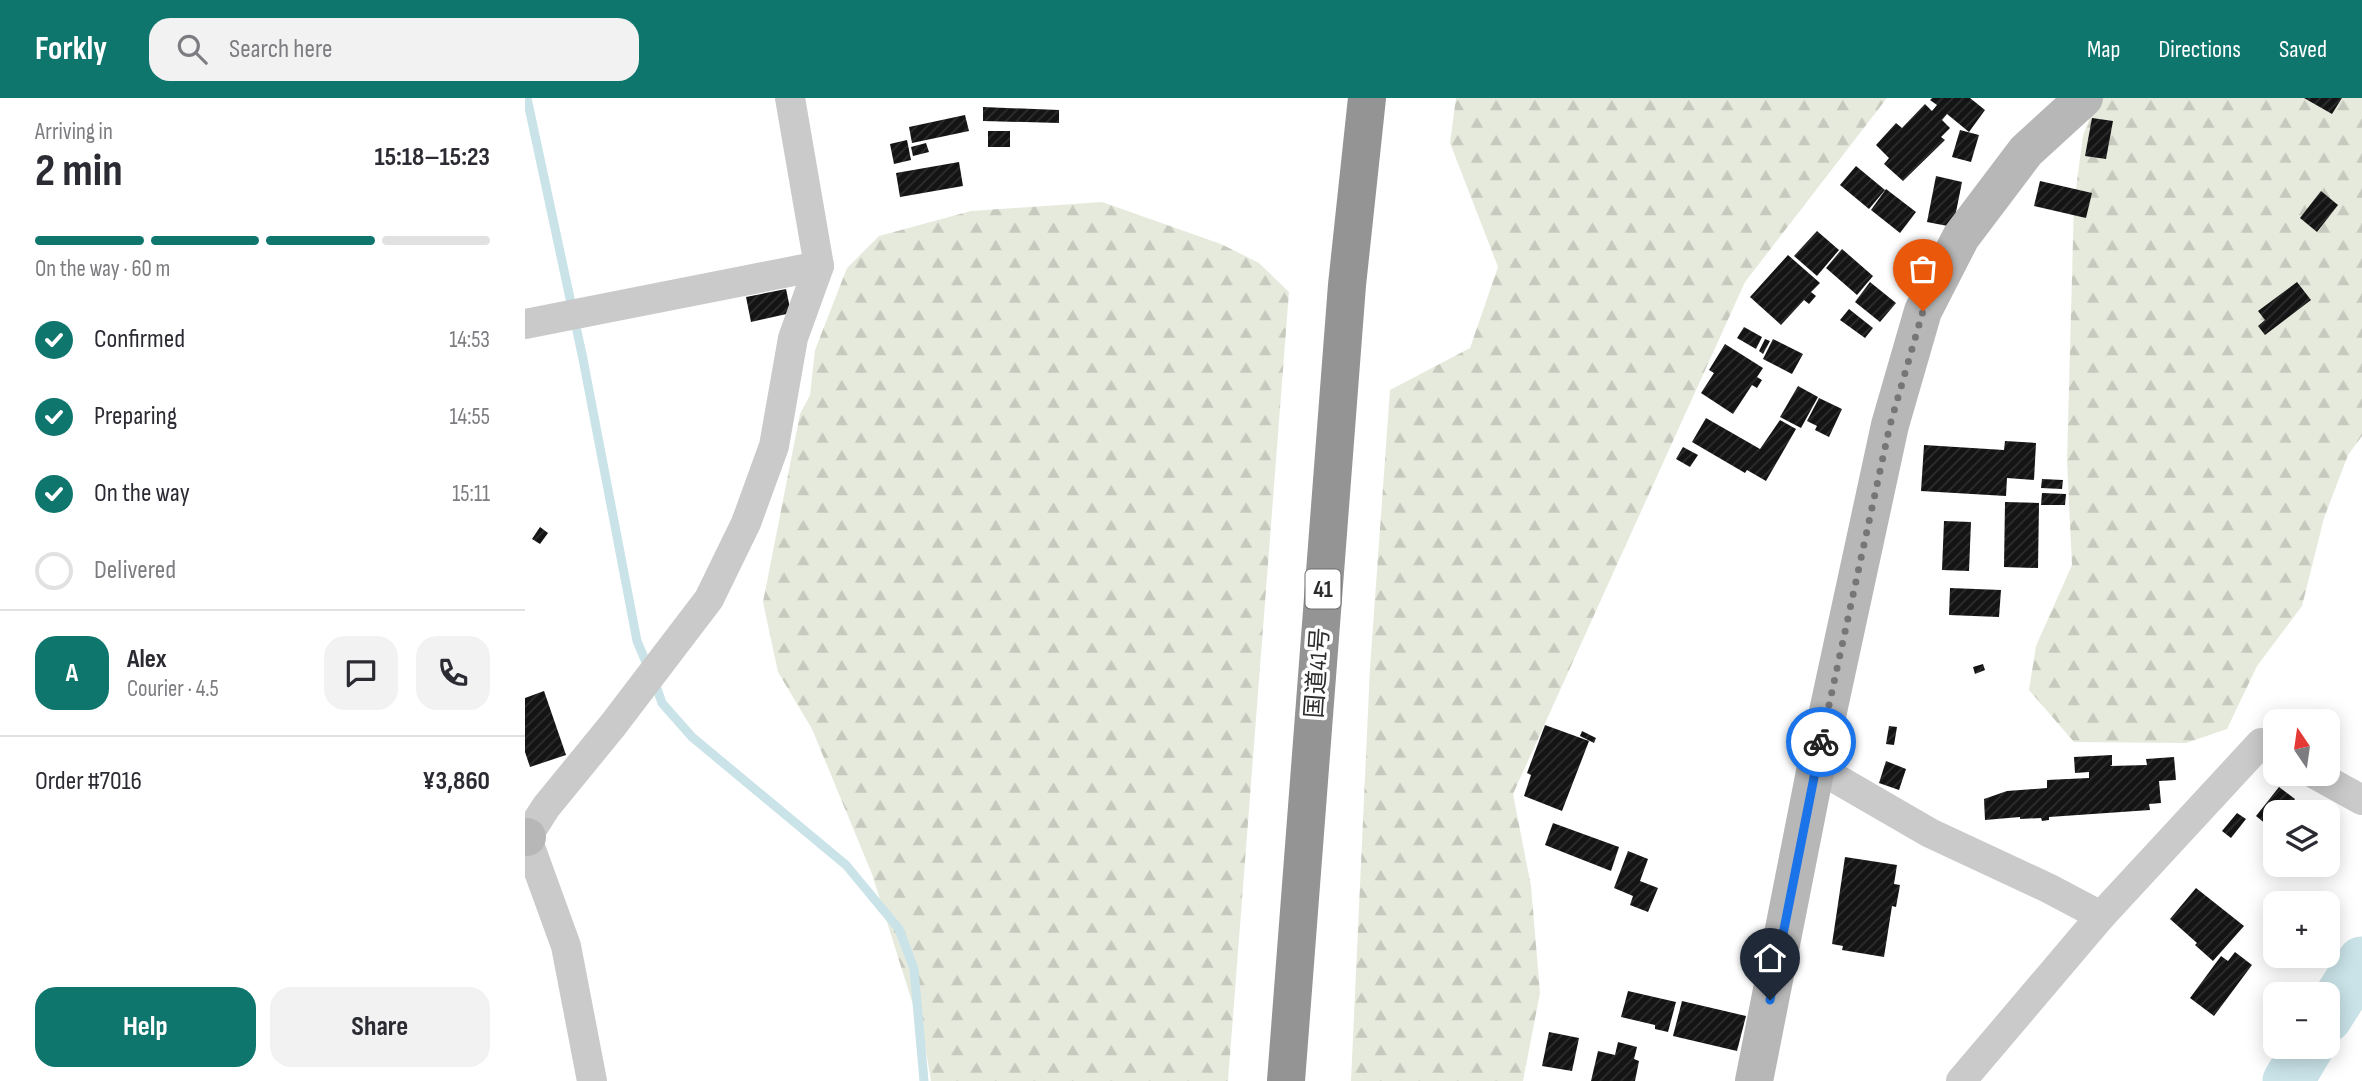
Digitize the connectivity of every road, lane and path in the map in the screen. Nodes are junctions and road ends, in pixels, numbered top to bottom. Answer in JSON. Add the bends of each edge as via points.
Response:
{"nodes":[{"id":1,"x":790,"y":98,"type":"edge"},
{"id":2,"x":1351,"y":98,"type":"edge"},
{"id":3,"x":1367,"y":98,"type":"edge"},
{"id":4,"x":2084,"y":98,"type":"edge"},
{"id":5,"x":819,"y":266,"type":"junction"},
{"id":6,"x":539,"y":321,"type":"edge"},
{"id":7,"x":2263,"y":744,"type":"edge"},
{"id":8,"x":1816,"y":767,"type":"junction"},
{"id":9,"x":2337,"y":786,"type":"edge"},
{"id":10,"x":2362,"y":800,"type":"edge"},
{"id":11,"x":526,"y":836,"type":"edge"},
{"id":12,"x":2101,"y":916,"type":"junction"},
{"id":13,"x":592,"y":1081,"type":"edge"},
{"id":14,"x":1271,"y":1081,"type":"edge"},
{"id":15,"x":1286,"y":1081,"type":"edge"},
{"id":16,"x":1754,"y":1081,"type":"edge"},
{"id":17,"x":1961,"y":1081,"type":"edge"}],
"edges":[{"from":1,"to":5,"type":"street"},
{"from":2,"to":14,"type":"highway","name":"国道41号","number":"41","via":[[1322,406]]},
{"from":3,"to":15,"type":"highway","name":"国道41号","number":"41","via":[[1347,285]]},
{"from":4,"to":8,"type":"street","via":[[2017,162],[1961,237],[1923,311],[1890,425]]},
{"from":5,"to":6,"type":"street"},
{"from":5,"to":11,"type":"street","via":[[793,338],[774,446],[746,523],[709,600]]},
{"from":7,"to":12,"type":"street"},
{"from":8,"to":12,"type":"street","via":[[1930,833]]},
{"from":8,"to":16,"type":"street"},
{"from":9,"to":10,"type":"street"},
{"from":11,"to":13,"type":"street","via":[[566,946]]},
{"from":12,"to":17,"type":"street"}]}
